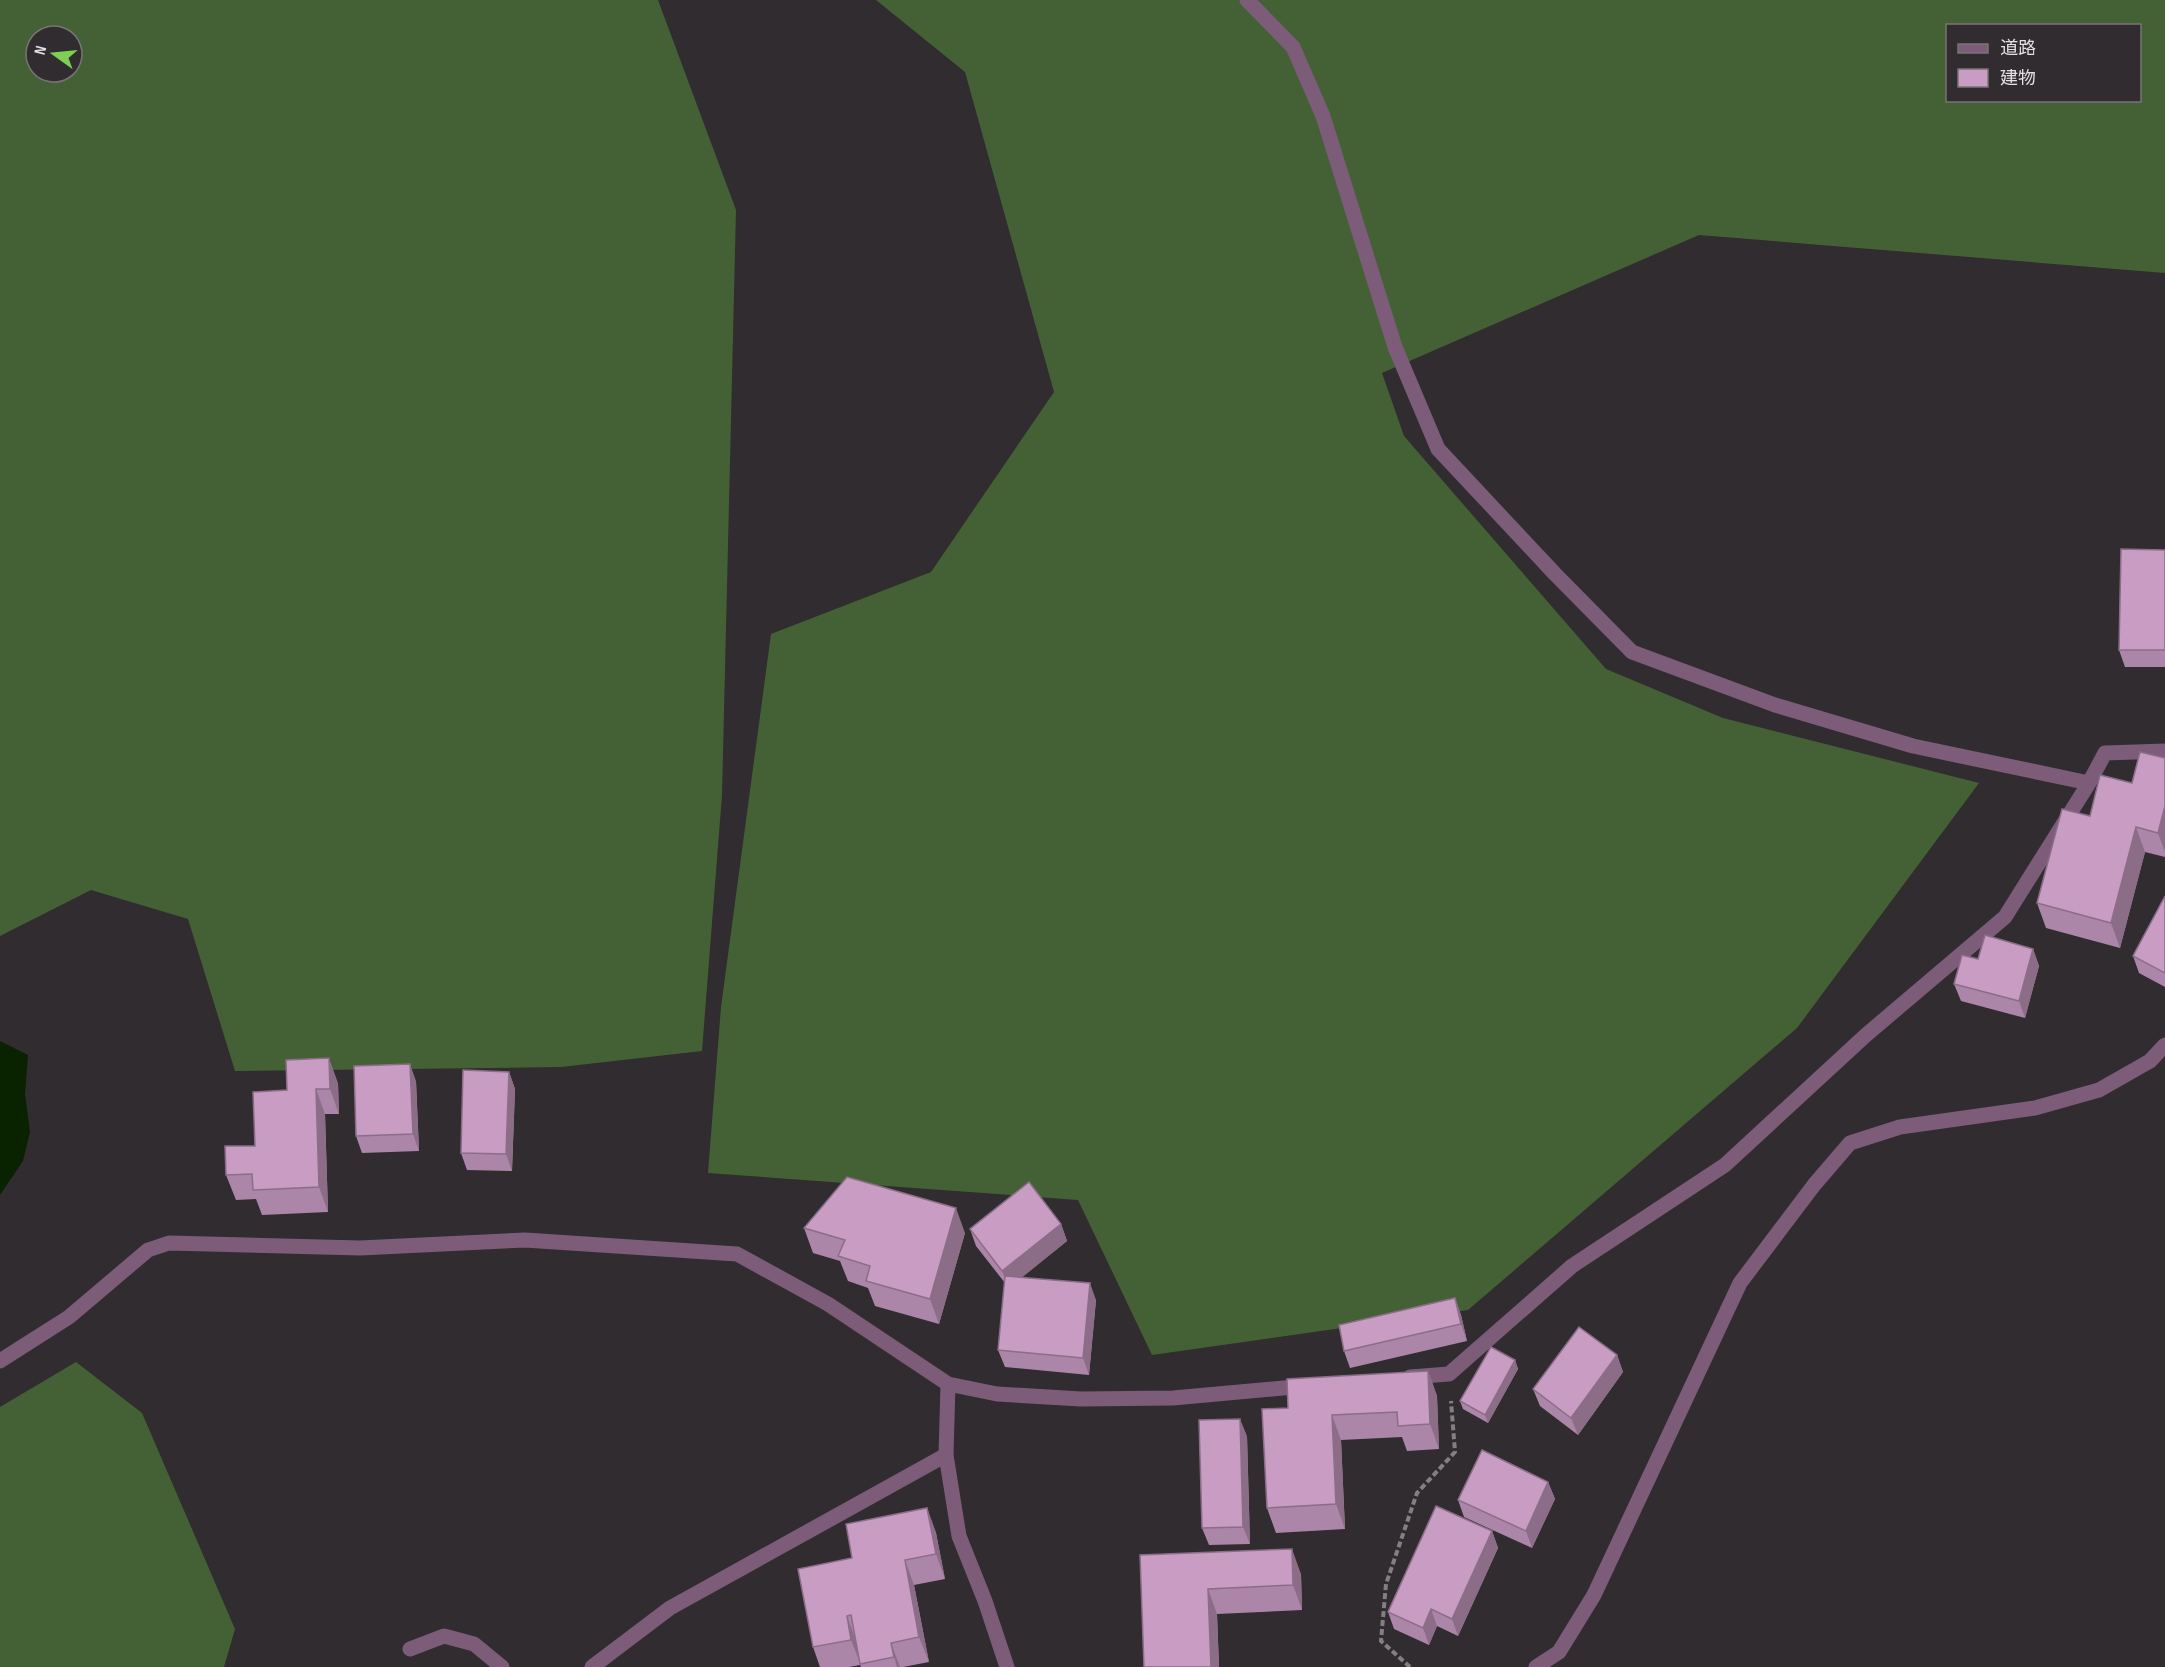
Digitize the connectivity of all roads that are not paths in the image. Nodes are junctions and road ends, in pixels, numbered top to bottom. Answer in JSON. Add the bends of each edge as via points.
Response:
{"nodes":[{"id":1,"x":1247,"y":0,"type":"edge"},
{"id":2,"x":2165,"y":751,"type":"edge"},
{"id":3,"x":2089,"y":783,"type":"junction"},
{"id":4,"x":2165,"y":1045,"type":"edge"},
{"id":5,"x":0,"y":1361,"type":"edge"},
{"id":6,"x":1390,"y":1379,"type":"edge"},
{"id":7,"x":948,"y":1384,"type":"junction"},
{"id":8,"x":1318,"y":1385,"type":"edge"},
{"id":9,"x":946,"y":1455,"type":"junction"},
{"id":10,"x":410,"y":1649,"type":"dead end"},
{"id":11,"x":502,"y":1667,"type":"edge"},
{"id":12,"x":591,"y":1667,"type":"edge"},
{"id":13,"x":1007,"y":1667,"type":"edge"},
{"id":14,"x":1536,"y":1667,"type":"edge"}],
"edges":[{"from":1,"to":3,"type":"street","via":[[1293,47],[1323,116],[1395,347],[1438,448],[1632,652],[1775,705],[1913,746]]},
{"from":2,"to":3,"type":"street","via":[[2105,753]]},
{"from":3,"to":6,"type":"street","via":[[2005,917],[1866,1035],[1725,1165],[1572,1266],[1449,1374]]},
{"from":4,"to":14,"type":"street","via":[[2150,1061],[2099,1090],[2035,1108],[1900,1127],[1850,1143],[1740,1284],[1594,1595],[1559,1652]]},
{"from":5,"to":7,"type":"street","via":[[69,1317],[148,1250],[169,1243],[360,1248],[525,1240],[737,1254],[828,1304]]},
{"from":7,"to":8,"type":"street","via":[[997,1394],[1081,1399],[1173,1398]]},
{"from":7,"to":9,"type":"street"},
{"from":9,"to":12,"type":"street","via":[[670,1608]]},
{"from":9,"to":13,"type":"street","via":[[959,1536]]},
{"from":10,"to":11,"type":"street","via":[[444,1636],[474,1644]]}]}
